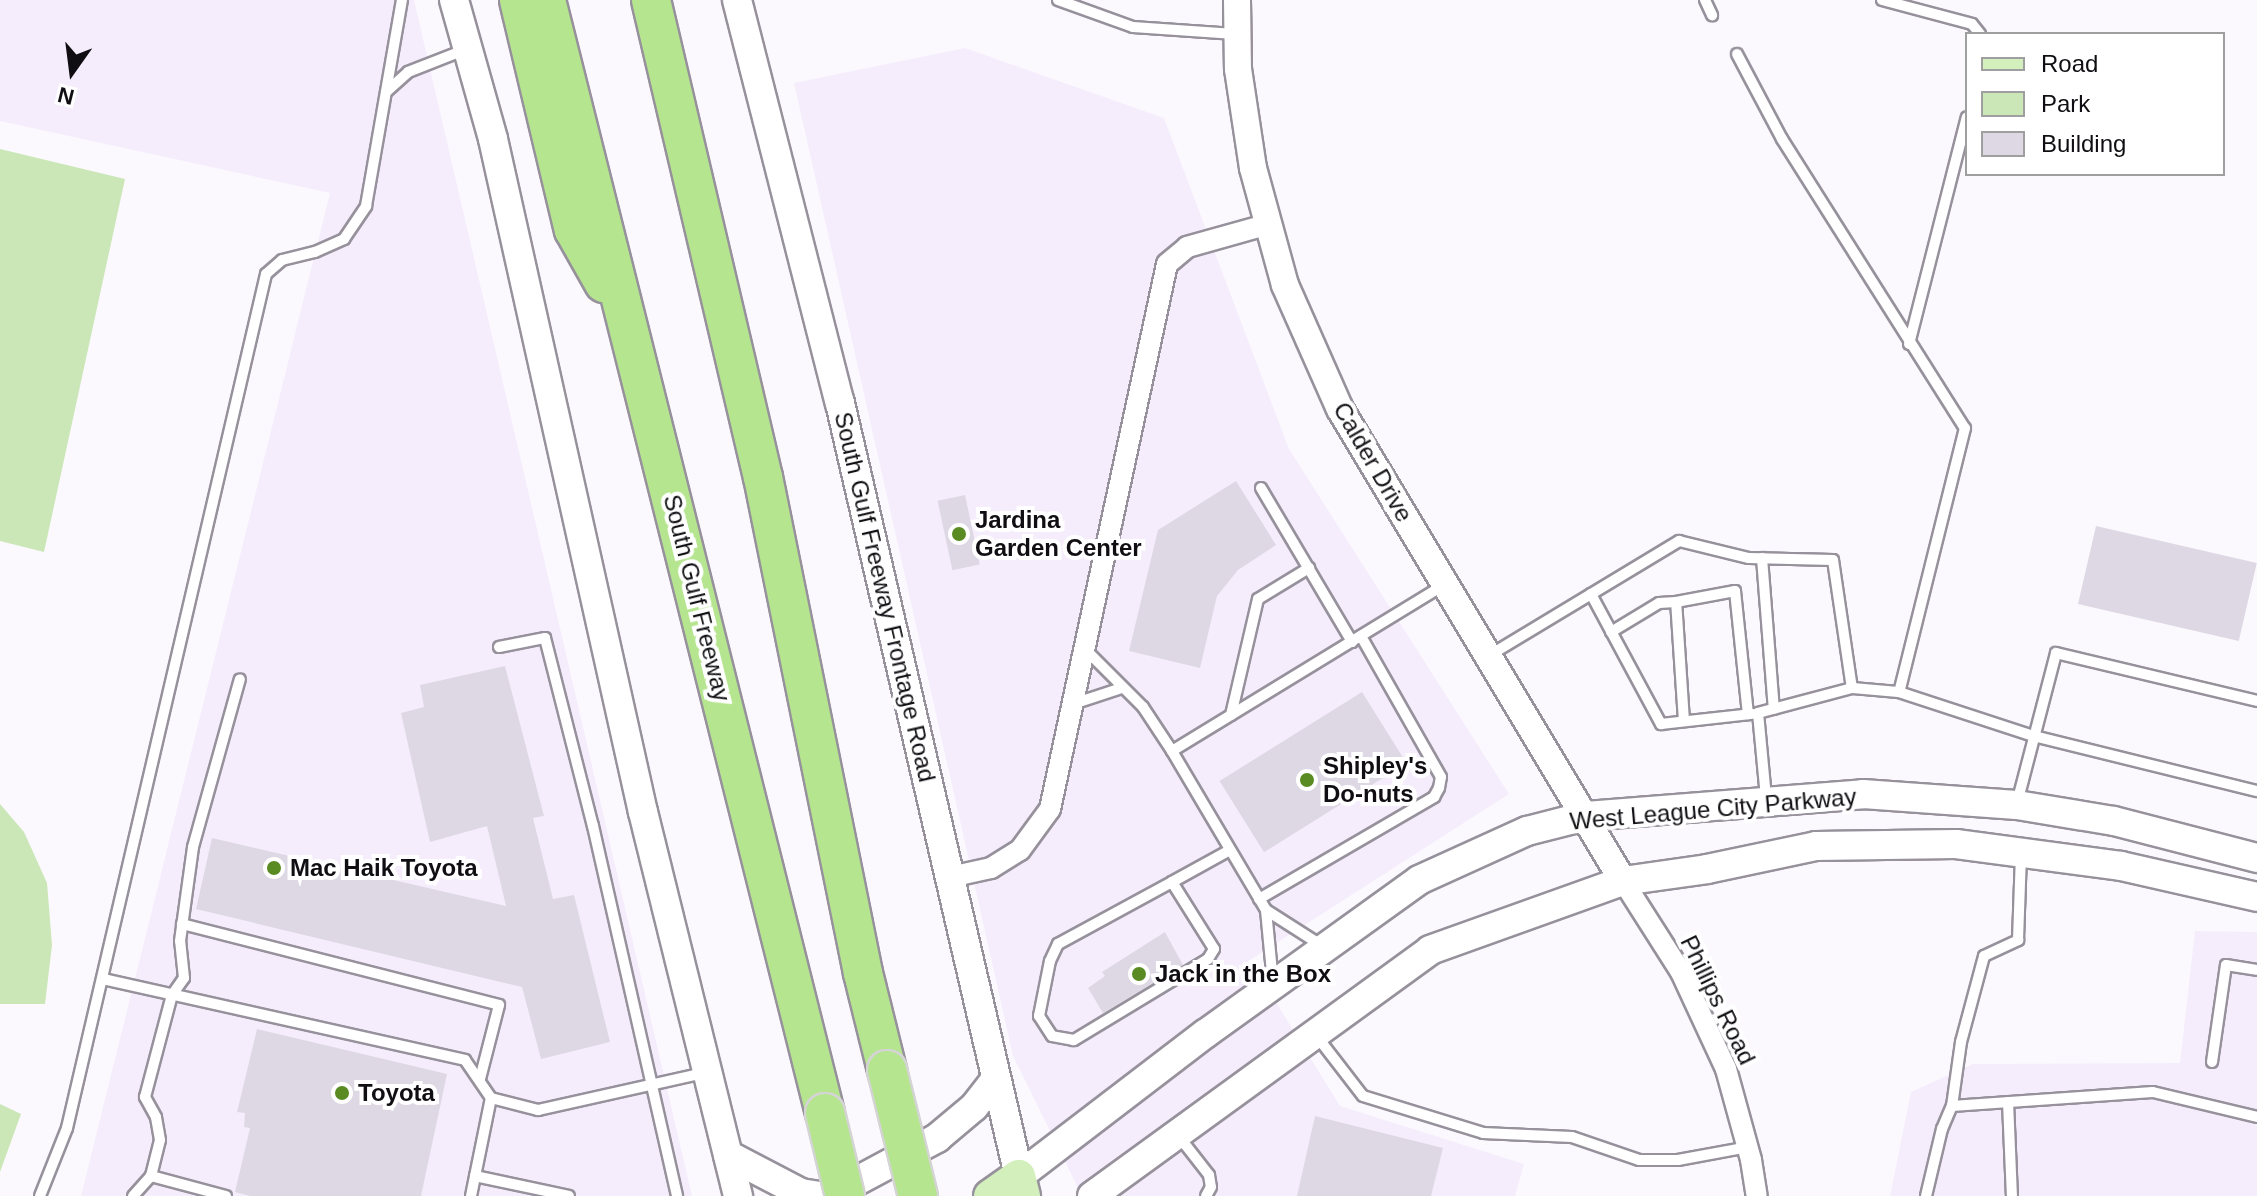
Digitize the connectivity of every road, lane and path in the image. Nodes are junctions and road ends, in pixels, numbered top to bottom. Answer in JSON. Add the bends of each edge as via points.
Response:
{"nodes":[{"id":1,"x":402,"y":0,"type":"edge"},
{"id":2,"x":454,"y":0,"type":"edge"},
{"id":3,"x":519,"y":0,"type":"edge"},
{"id":4,"x":546,"y":0,"type":"edge"},
{"id":5,"x":651,"y":0,"type":"edge"},
{"id":6,"x":678,"y":0,"type":"edge"},
{"id":7,"x":737,"y":0,"type":"edge"},
{"id":8,"x":1058,"y":0,"type":"edge"},
{"id":9,"x":1237,"y":0,"type":"edge"},
{"id":10,"x":1705,"y":0,"type":"edge"},
{"id":11,"x":1882,"y":0,"type":"edge"},
{"id":12,"x":1712,"y":15,"type":"dead end"},
{"id":13,"x":1978,"y":32,"type":"edge"},
{"id":14,"x":1238,"y":34,"type":"junction"},
{"id":15,"x":468,"y":48,"type":"junction"},
{"id":16,"x":1737,"y":54,"type":"dead end"},
{"id":17,"x":386,"y":92,"type":"junction"},
{"id":18,"x":1965,"y":125,"type":"edge"},
{"id":19,"x":1266,"y":225,"type":"junction"},
{"id":20,"x":628,"y":328,"type":"junction"},
{"id":21,"x":1909,"y":344,"type":"junction"},
{"id":22,"x":1261,"y":488,"type":"dead end"},
{"id":23,"x":1762,"y":558,"type":"junction"},
{"id":24,"x":1309,"y":568,"type":"junction"},
{"id":25,"x":1446,"y":584,"type":"junction"},
{"id":26,"x":1591,"y":594,"type":"junction"},
{"id":27,"x":1676,"y":602,"type":"junction"},
{"id":28,"x":791,"y":616,"type":"junction"},
{"id":29,"x":1611,"y":632,"type":"junction"},
{"id":30,"x":1357,"y":639,"type":"junction"},
{"id":31,"x":499,"y":647,"type":"dead end"},
{"id":32,"x":1085,"y":649,"type":"junction"},
{"id":33,"x":1489,"y":656,"type":"junction"},
{"id":34,"x":240,"y":679,"type":"dead end"},
{"id":35,"x":1122,"y":688,"type":"junction"},
{"id":36,"x":1852,"y":688,"type":"junction"},
{"id":37,"x":1899,"y":692,"type":"junction"},
{"id":38,"x":2257,"y":701,"type":"edge"},
{"id":39,"x":1073,"y":704,"type":"junction"},
{"id":40,"x":1774,"y":709,"type":"junction"},
{"id":41,"x":1753,"y":714,"type":"junction"},
{"id":42,"x":1231,"y":715,"type":"junction"},
{"id":43,"x":1684,"y":721,"type":"junction"},
{"id":44,"x":2034,"y":736,"type":"junction"},
{"id":45,"x":1172,"y":751,"type":"junction"},
{"id":46,"x":2257,"y":791,"type":"edge"},
{"id":47,"x":1766,"y":800,"type":"junction"},
{"id":48,"x":2017,"y":805,"type":"junction"},
{"id":49,"x":1586,"y":816,"type":"junction"},
{"id":50,"x":1230,"y":850,"type":"junction"},
{"id":51,"x":2021,"y":853,"type":"junction"},
{"id":52,"x":2257,"y":858,"type":"edge"},
{"id":53,"x":950,"y":877,"type":"junction"},
{"id":54,"x":1623,"y":881,"type":"junction"},
{"id":55,"x":1172,"y":882,"type":"junction"},
{"id":56,"x":2257,"y":897,"type":"edge"},
{"id":57,"x":1259,"y":899,"type":"junction"},
{"id":58,"x":1266,"y":910,"type":"junction"},
{"id":59,"x":182,"y":924,"type":"junction"},
{"id":60,"x":1325,"y":948,"type":"junction"},
{"id":61,"x":2257,"y":970,"type":"edge"},
{"id":62,"x":103,"y":979,"type":"junction"},
{"id":63,"x":1273,"y":985,"type":"junction"},
{"id":64,"x":172,"y":995,"type":"junction"},
{"id":65,"x":1314,"y":1033,"type":"junction"},
{"id":66,"x":2212,"y":1062,"type":"dead end"},
{"id":67,"x":706,"y":1072,"type":"junction"},
{"id":68,"x":480,"y":1079,"type":"junction"},
{"id":69,"x":996,"y":1079,"type":"junction"},
{"id":70,"x":652,"y":1084,"type":"junction"},
{"id":71,"x":491,"y":1098,"type":"junction"},
{"id":72,"x":2008,"y":1102,"type":"junction"},
{"id":73,"x":1952,"y":1106,"type":"junction"},
{"id":74,"x":2257,"y":1117,"type":"edge"},
{"id":75,"x":1176,"y":1133,"type":"junction"},
{"id":76,"x":1748,"y":1147,"type":"junction"},
{"id":77,"x":728,"y":1155,"type":"junction"},
{"id":78,"x":151,"y":1176,"type":"junction"},
{"id":79,"x":475,"y":1176,"type":"junction"},
{"id":80,"x":1021,"y":1186,"type":"edge"},
{"id":81,"x":40,"y":1196,"type":"edge"},
{"id":82,"x":133,"y":1196,"type":"edge"},
{"id":83,"x":226,"y":1196,"type":"edge"},
{"id":84,"x":471,"y":1196,"type":"edge"},
{"id":85,"x":569,"y":1196,"type":"edge"},
{"id":86,"x":677,"y":1196,"type":"edge"},
{"id":87,"x":738,"y":1196,"type":"edge"},
{"id":88,"x":820,"y":1196,"type":"edge"},
{"id":89,"x":829,"y":1196,"type":"edge"},
{"id":90,"x":845,"y":1196,"type":"edge"},
{"id":91,"x":918,"y":1196,"type":"edge"},
{"id":92,"x":990,"y":1196,"type":"edge"},
{"id":93,"x":1092,"y":1196,"type":"edge"},
{"id":94,"x":1206,"y":1196,"type":"edge"},
{"id":95,"x":1757,"y":1196,"type":"edge"},
{"id":96,"x":1926,"y":1196,"type":"edge"},
{"id":97,"x":2012,"y":1196,"type":"edge"}],
"edges":[{"from":1,"to":17,"type":"lane"},
{"from":2,"to":15,"type":"main road"},
{"from":3,"to":20,"type":"highway","via":[[574,230]]},
{"from":4,"to":20,"type":"highway","name":"South Gulf Freeway"},
{"from":5,"to":28,"type":"highway"},
{"from":6,"to":28,"type":"highway","via":[[767,394]]},
{"from":7,"to":53,"type":"main road","name":"South Gulf Freeway Frontage Road","via":[[840,403]]},
{"from":8,"to":14,"type":"lane","via":[[1133,27]]},
{"from":9,"to":14,"type":"street","name":"Calder Drive"},
{"from":10,"to":12,"type":"lane"},
{"from":11,"to":13,"type":"lane","via":[[1972,24]]},
{"from":14,"to":19,"type":"street","name":"Calder Drive","via":[[1238,69]]},
{"from":15,"to":17,"type":"lane","via":[[408,72]]},
{"from":15,"to":67,"type":"main road"},
{"from":16,"to":21,"type":"lane","via":[[1782,139]]},
{"from":17,"to":62,"type":"lane","via":[[366,206],[344,239],[282,260],[266,274]]},
{"from":18,"to":21,"type":"lane"},
{"from":19,"to":25,"type":"street","name":"Calder Drive","via":[[1285,285],[1340,409]]},
{"from":19,"to":32,"type":"street","via":[[1187,247],[1167,264]]},
{"from":20,"to":90,"type":"highway","name":"South Gulf Freeway","bridge":true},
{"from":21,"to":37,"type":"lane","via":[[1965,428]]},
{"from":22,"to":24,"type":"lane"},
{"from":23,"to":26,"type":"lane","via":[[1679,541]]},
{"from":23,"to":36,"type":"lane","via":[[1833,560]]},
{"from":23,"to":40,"type":"lane"},
{"from":24,"to":30,"type":"lane"},
{"from":24,"to":42,"type":"lane","via":[[1258,599]]},
{"from":25,"to":30,"type":"lane"},
{"from":25,"to":33,"type":"street","name":"Calder Drive"},
{"from":26,"to":29,"type":"lane"},
{"from":26,"to":33,"type":"lane"},
{"from":27,"to":29,"type":"lane","via":[[1659,603]]},
{"from":27,"to":41,"type":"lane","via":[[1735,591]]},
{"from":27,"to":43,"type":"lane"},
{"from":28,"to":91,"type":"highway","bridge":true,"via":[[863,973]]},
{"from":29,"to":43,"type":"lane","via":[[1661,724]]},
{"from":30,"to":42,"type":"lane"},
{"from":30,"to":57,"type":"lane","via":[[1441,777],[1439,788],[1434,797]]},
{"from":31,"to":70,"type":"lane","via":[[545,638]]},
{"from":32,"to":35,"type":"lane"},
{"from":32,"to":39,"type":"street"},
{"from":33,"to":49,"type":"street","name":"Calder Drive"},
{"from":34,"to":59,"type":"lane","via":[[193,847]]},
{"from":35,"to":39,"type":"lane"},
{"from":35,"to":45,"type":"lane","via":[[1143,707]]},
{"from":36,"to":37,"type":"lane"},
{"from":36,"to":40,"type":"lane"},
{"from":37,"to":44,"type":"lane"},
{"from":38,"to":44,"type":"lane","via":[[2056,653]]},
{"from":39,"to":53,"type":"street","via":[[1050,809],[1028,840],[991,868]]},
{"from":40,"to":41,"type":"lane"},
{"from":41,"to":43,"type":"lane"},
{"from":41,"to":47,"type":"lane"},
{"from":42,"to":45,"type":"lane"},
{"from":44,"to":46,"type":"lane"},
{"from":44,"to":48,"type":"lane"},
{"from":45,"to":50,"type":"lane"},
{"from":47,"to":48,"type":"main road","name":"West League City Parkway","via":[[1850,793]]},
{"from":47,"to":49,"type":"main road","name":"West League City Parkway"},
{"from":48,"to":52,"type":"main road","name":"West League City Parkway","via":[[2114,821]]},
{"from":49,"to":54,"type":"street","name":"Calder Drive"},
{"from":49,"to":60,"type":"main road","name":"West League City Parkway","via":[[1527,831],[1419,880]]},
{"from":50,"to":55,"type":"lane"},
{"from":50,"to":57,"type":"lane"},
{"from":51,"to":54,"type":"main road","name":"West League City Parkway","via":[[1956,844],[1816,846]]},
{"from":51,"to":56,"type":"main road","name":"West League City Parkway","via":[[2121,866]]},
{"from":51,"to":73,"type":"lane","via":[[2018,940],[1984,956],[1961,1042]]},
{"from":53,"to":69,"type":"main road","name":"South Gulf Freeway Frontage Road"},
{"from":54,"to":65,"type":"main road","name":"West League City Parkway","via":[[1430,950]]},
{"from":54,"to":76,"type":"street","name":"Phillips Road","via":[[1687,986],[1726,1069]]},
{"from":55,"to":55,"type":"lane","via":[[1058,944],[1039,1016],[1052,1036],[1074,1040],[1208,959],[1214,949]]},
{"from":57,"to":58,"type":"lane"},
{"from":58,"to":60,"type":"lane"},
{"from":58,"to":63,"type":"lane"},
{"from":59,"to":64,"type":"lane","via":[[184,978]]},
{"from":59,"to":68,"type":"lane","via":[[499,1005]]},
{"from":60,"to":63,"type":"main road","name":"West League City Parkway"},
{"from":61,"to":66,"type":"lane","via":[[2226,965]]},
{"from":62,"to":64,"type":"lane"},
{"from":62,"to":81,"type":"lane","via":[[67,1128]]},
{"from":63,"to":80,"type":"main road","name":"West League City Parkway"},
{"from":64,"to":68,"type":"lane","via":[[465,1060]]},
{"from":64,"to":78,"type":"lane","via":[[145,1097],[160,1140]]},
{"from":65,"to":75,"type":"main road","name":"West League City Parkway"},
{"from":65,"to":76,"type":"lane","via":[[1363,1096],[1483,1133],[1572,1137],[1639,1160],[1678,1160]]},
{"from":67,"to":70,"type":"lane"},
{"from":67,"to":77,"type":"main road"},
{"from":68,"to":71,"type":"lane"},
{"from":69,"to":80,"type":"main road","name":"South Gulf Freeway Frontage Road"},
{"from":69,"to":89,"type":"main road","via":[[974,1107],[937,1138]]},
{"from":70,"to":71,"type":"lane","via":[[538,1110]]},
{"from":70,"to":86,"type":"lane"},
{"from":71,"to":79,"type":"lane"},
{"from":72,"to":73,"type":"lane"},
{"from":72,"to":74,"type":"lane","via":[[2153,1092]]},
{"from":72,"to":97,"type":"lane"},
{"from":73,"to":96,"type":"lane"},
{"from":75,"to":93,"type":"main road","name":"West League City Parkway"},
{"from":75,"to":94,"type":"lane","via":[[1209,1175]]},
{"from":76,"to":95,"type":"street","name":"Phillips Road"},
{"from":77,"to":87,"type":"main road"},
{"from":77,"to":88,"type":"main road","via":[[801,1193]]},
{"from":78,"to":82,"type":"lane"},
{"from":78,"to":83,"type":"lane"},
{"from":79,"to":84,"type":"lane"},
{"from":79,"to":85,"type":"lane"},
{"from":80,"to":92,"type":"main road","name":"West League City Parkway"}]}
